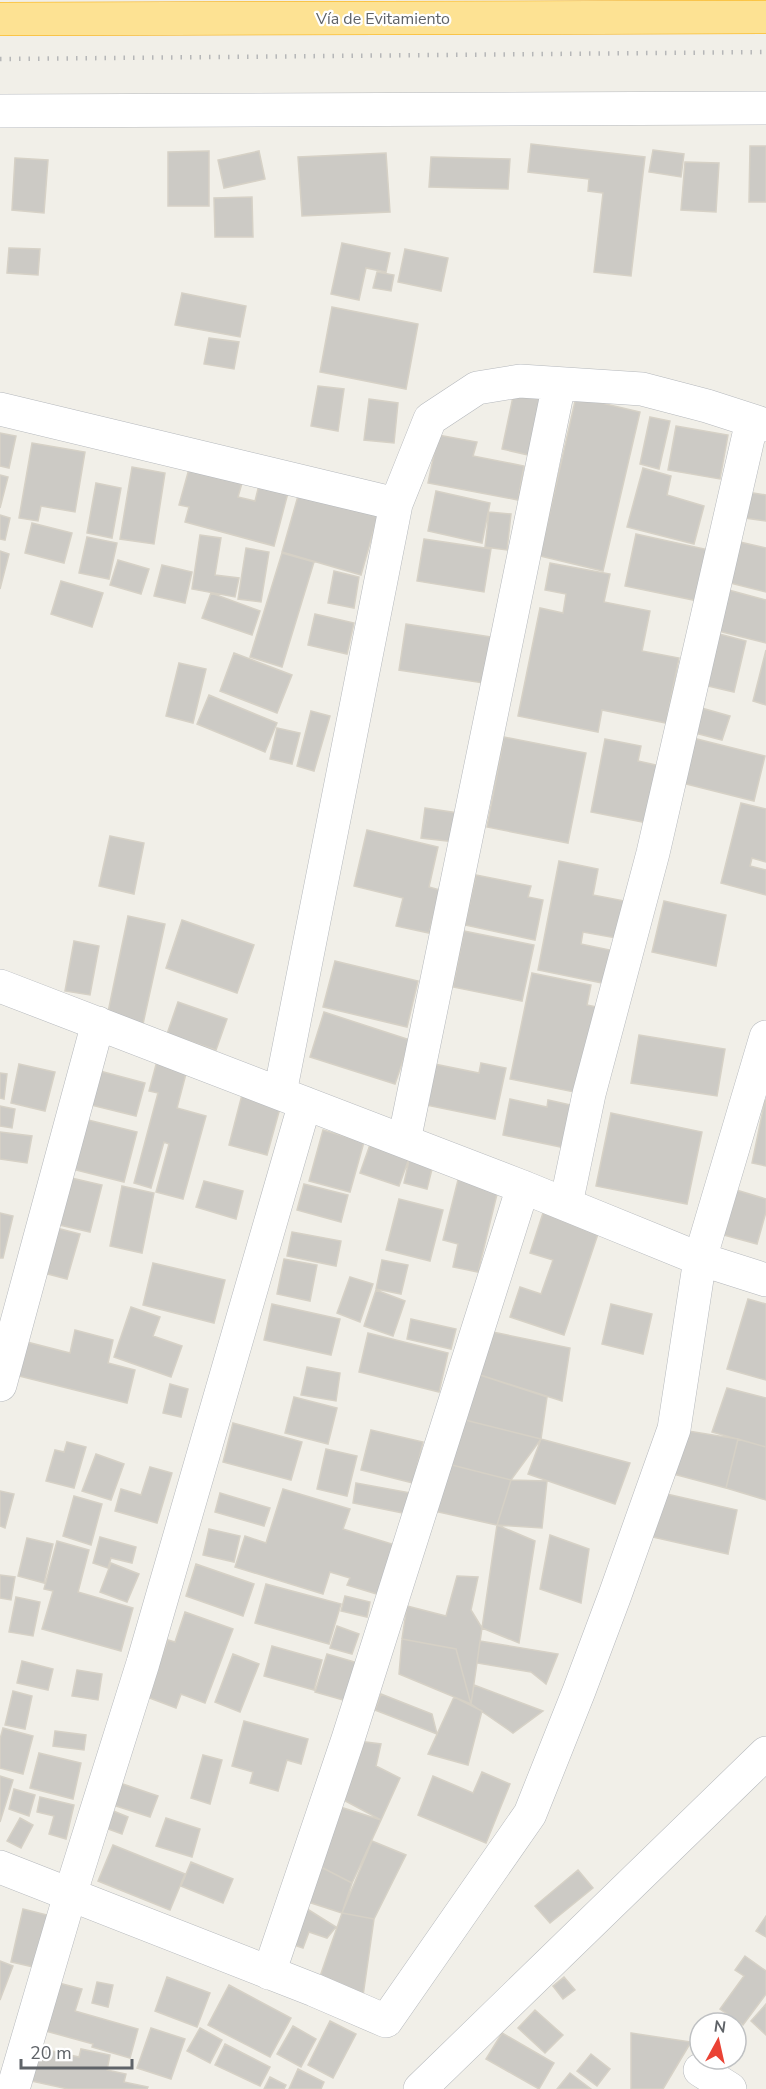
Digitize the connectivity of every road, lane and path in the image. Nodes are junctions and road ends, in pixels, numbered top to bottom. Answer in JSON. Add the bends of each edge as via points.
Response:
{"nodes":[{"id":1,"x":766,"y":17,"type":"edge"},
{"id":2,"x":0,"y":19,"type":"edge"},
{"id":3,"x":766,"y":108,"type":"edge"},
{"id":4,"x":0,"y":111,"type":"edge"},
{"id":5,"x":559,"y":384,"type":"junction"},
{"id":6,"x":0,"y":409,"type":"edge"},
{"id":7,"x":759,"y":423,"type":"edge"},
{"id":8,"x":396,"y":504,"type":"junction"},
{"id":9,"x":0,"y":986,"type":"edge"},
{"id":10,"x":98,"y":1023,"type":"junction"},
{"id":11,"x":766,"y":1037,"type":"edge"},
{"id":12,"x":292,"y":1098,"type":"junction"},
{"id":13,"x":404,"y":1141,"type":"junction"},
{"id":14,"x":524,"y":1186,"type":"junction"},
{"id":15,"x":566,"y":1204,"type":"junction"},
{"id":16,"x":700,"y":1259,"type":"junction"},
{"id":17,"x":766,"y":1280,"type":"edge"},
{"id":18,"x":0,"y":1385,"type":"edge"},
{"id":19,"x":766,"y":1754,"type":"edge"},
{"id":20,"x":0,"y":1867,"type":"edge"},
{"id":21,"x":70,"y":1896,"type":"junction"},
{"id":22,"x":269,"y":1973,"type":"junction"},
{"id":23,"x":702,"y":2071,"type":"edge"},
{"id":24,"x":13,"y":2089,"type":"edge"},
{"id":25,"x":420,"y":2089,"type":"edge"},
{"id":26,"x":730,"y":2089,"type":"edge"}],
"edges":[{"from":1,"to":2,"type":"highway","name":"Vía de Evitamiento"},
{"from":3,"to":4,"type":"street"},
{"from":5,"to":7,"type":"street","via":[[642,389]]},
{"from":5,"to":8,"type":"street","via":[[520,381],[477,388],[430,419]]},
{"from":5,"to":13,"type":"street"},
{"from":6,"to":8,"type":"street"},
{"from":7,"to":15,"type":"street","via":[[589,1094]]},
{"from":8,"to":12,"type":"street"},
{"from":9,"to":10,"type":"street"},
{"from":10,"to":12,"type":"street"},
{"from":10,"to":18,"type":"street"},
{"from":11,"to":16,"type":"street"},
{"from":12,"to":13,"type":"street"},
{"from":12,"to":21,"type":"street","via":[[143,1664]]},
{"from":13,"to":14,"type":"street"},
{"from":14,"to":15,"type":"street"},
{"from":14,"to":22,"type":"street","via":[[348,1739]]},
{"from":15,"to":16,"type":"street"},
{"from":16,"to":17,"type":"street"},
{"from":16,"to":22,"type":"street","via":[[674,1429],[530,1814],[386,2021]]},
{"from":19,"to":25,"type":"street"},
{"from":20,"to":21,"type":"street"},
{"from":21,"to":22,"type":"street"},
{"from":21,"to":24,"type":"street"},
{"from":23,"to":26,"type":"street"}]}
